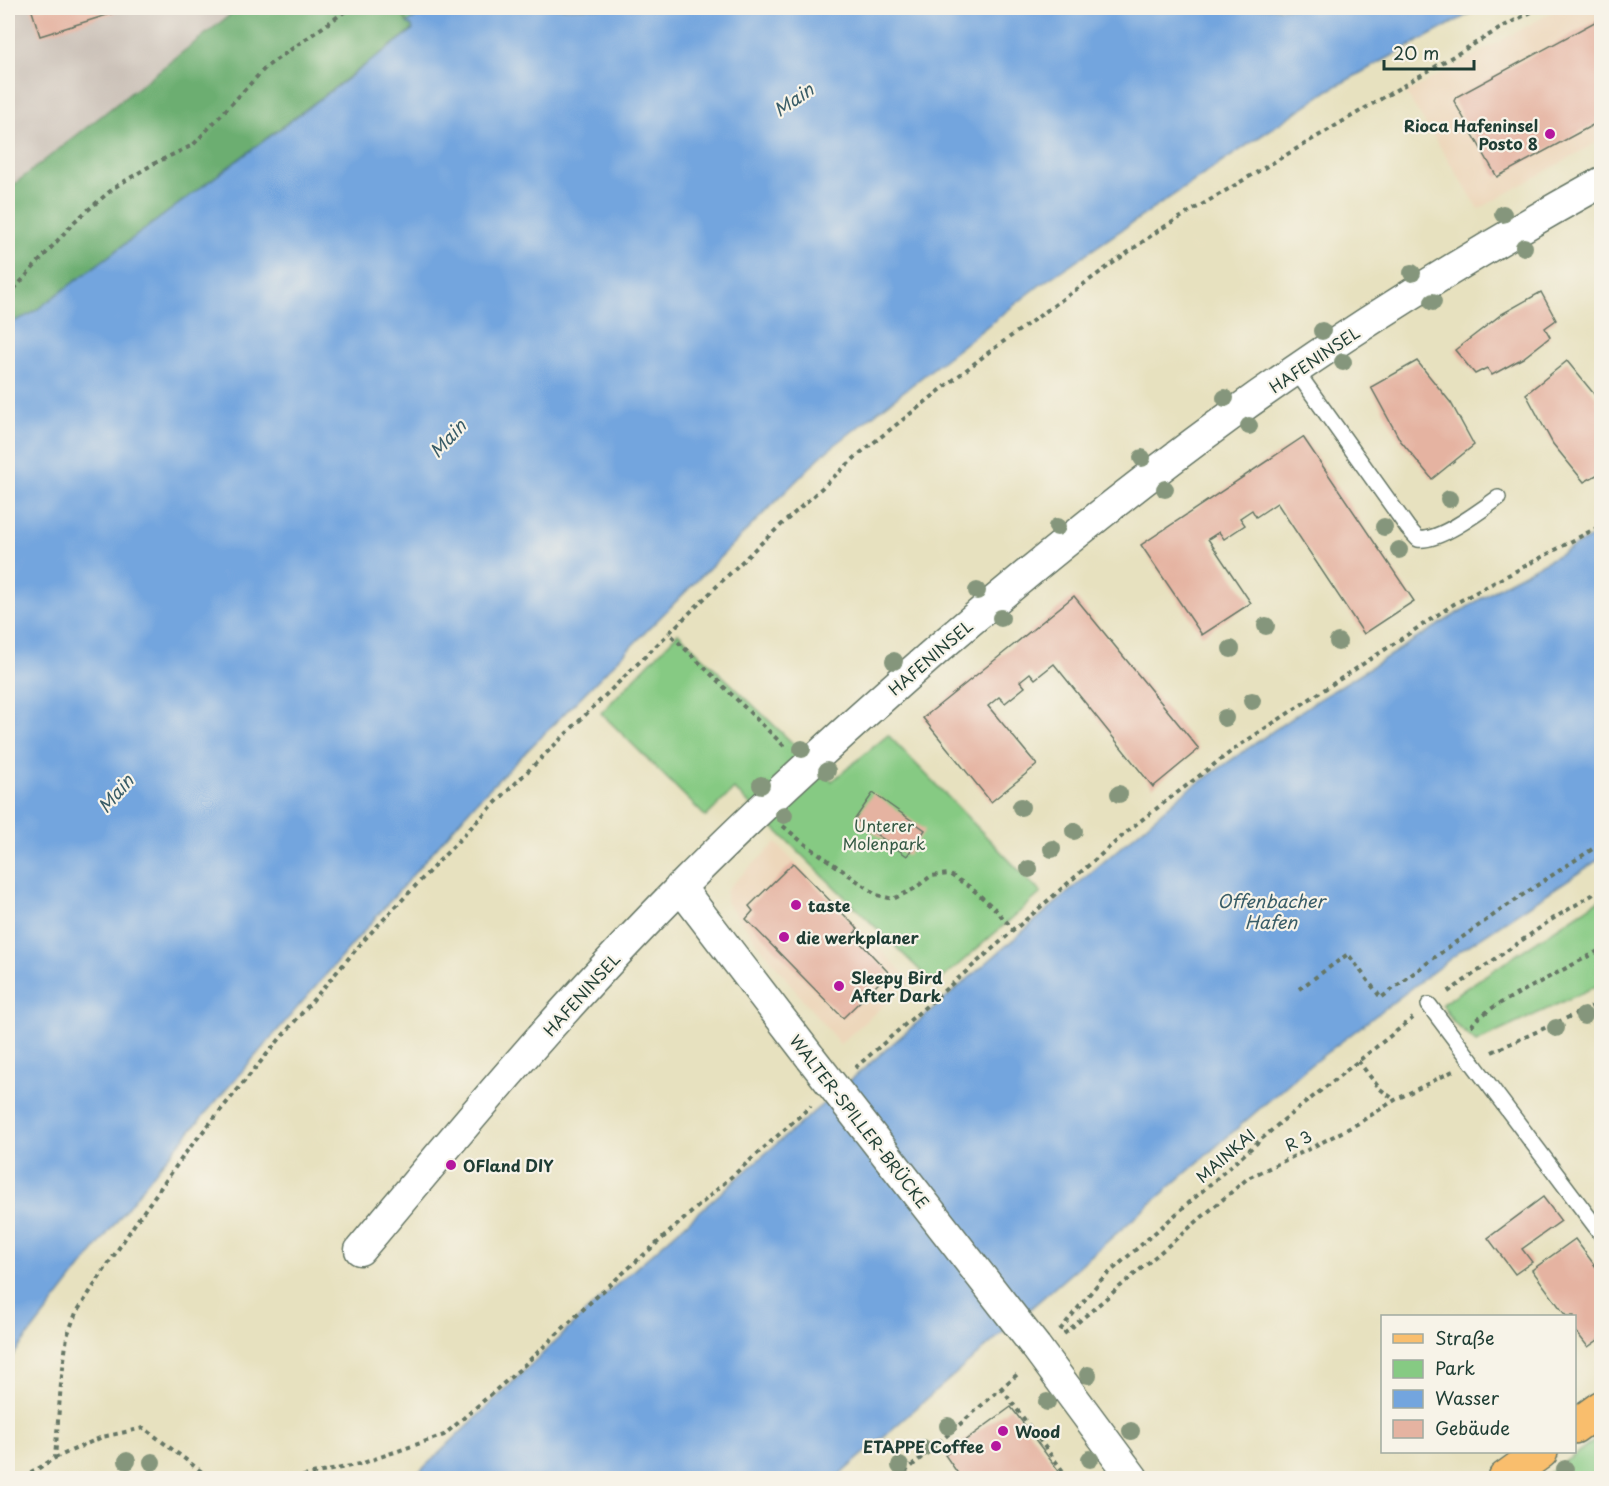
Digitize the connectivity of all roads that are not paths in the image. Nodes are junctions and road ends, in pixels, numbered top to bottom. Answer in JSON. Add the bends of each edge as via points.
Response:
{"nodes":[{"id":1,"x":1602,"y":182,"type":"edge"},
{"id":2,"x":1296,"y":370,"type":"junction"},
{"id":3,"x":1498,"y":498,"type":"dead end"},
{"id":4,"x":681,"y":887,"type":"junction"},
{"id":5,"x":1429,"y":1005,"type":"road end"},
{"id":6,"x":1602,"y":1235,"type":"edge"},
{"id":7,"x":360,"y":1250,"type":"dead end"},
{"id":8,"x":1602,"y":1407,"type":"edge"},
{"id":9,"x":1576,"y":1426,"type":"edge"},
{"id":10,"x":1540,"y":1453,"type":"edge"},
{"id":11,"x":1132,"y":1479,"type":"edge"},
{"id":12,"x":1505,"y":1479,"type":"edge"}],
"edges":[{"from":1,"to":2,"type":"street","name":"HAFENINSEL","via":[[1444,273]]},
{"from":2,"to":3,"type":"lane","via":[[1418,539],[1456,526]]},
{"from":2,"to":4,"type":"street","name":"HAFENINSEL","via":[[1230,416],[1014,584],[806,767]]},
{"from":4,"to":7,"type":"street","name":"HAFENINSEL","via":[[462,1127]]},
{"from":4,"to":11,"type":"street","name":"WALTER-SPILLER-BRÜCKE","bridge":true,"via":[[1039,1351]]},
{"from":5,"to":6,"type":"lane"},
{"from":8,"to":9,"type":"main road"},
{"from":10,"to":12,"type":"main road"}]}
